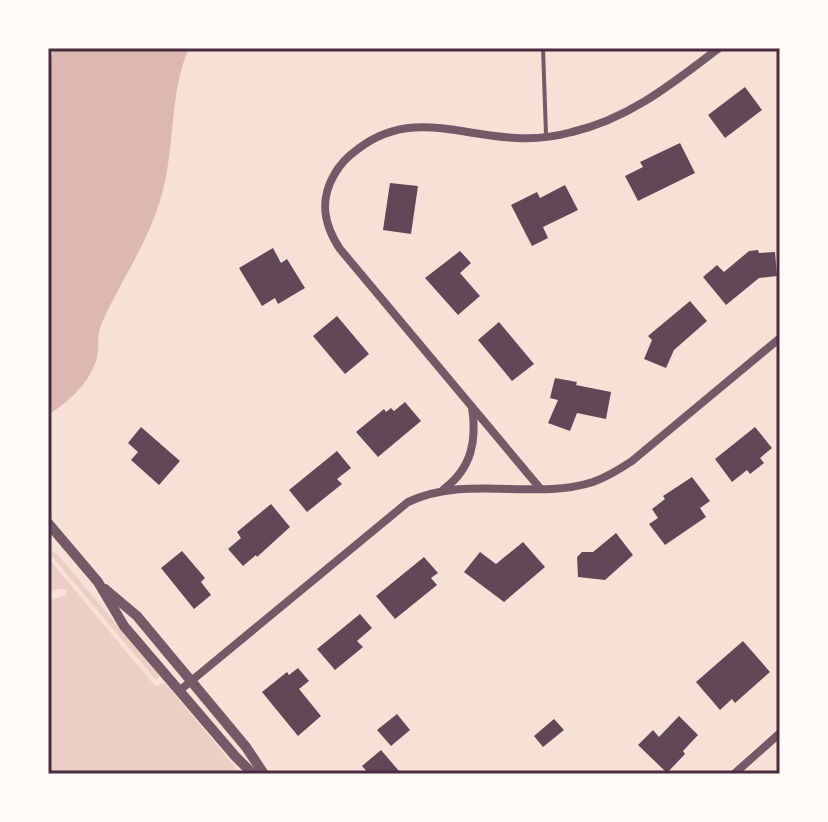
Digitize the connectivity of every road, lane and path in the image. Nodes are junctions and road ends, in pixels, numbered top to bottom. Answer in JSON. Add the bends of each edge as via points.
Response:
{"nodes":[{"id":1,"x":543,"y":48,"type":"edge"},
{"id":2,"x":719,"y":48,"type":"edge"},
{"id":3,"x":546,"y":137,"type":"junction"},
{"id":4,"x":780,"y":338,"type":"edge"},
{"id":5,"x":472,"y":406,"type":"junction"},
{"id":6,"x":539,"y":487,"type":"junction"},
{"id":7,"x":444,"y":489,"type":"junction"},
{"id":8,"x":48,"y":523,"type":"edge"},
{"id":9,"x":98,"y":582,"type":"junction"},
{"id":10,"x":191,"y":681,"type":"junction"},
{"id":11,"x":179,"y":691,"type":"junction"},
{"id":12,"x":780,"y":733,"type":"edge"},
{"id":13,"x":253,"y":774,"type":"edge"},
{"id":14,"x":264,"y":774,"type":"edge"},
{"id":15,"x":734,"y":774,"type":"edge"}],
"edges":[{"from":1,"to":3,"type":"lane"},
{"from":2,"to":3,"type":"street","via":[[624,114]]},
{"from":3,"to":5,"type":"street","via":[[427,126],[395,129],[366,142],[339,165],[325,197],[326,224],[340,249]]},
{"from":4,"to":6,"type":"street","via":[[620,469],[592,482]]},
{"from":5,"to":6,"type":"street"},
{"from":5,"to":7,"type":"street","via":[[470,457]]},
{"from":6,"to":7,"type":"street"},
{"from":7,"to":10,"type":"street","via":[[394,512]]},
{"from":8,"to":9,"type":"street"},
{"from":9,"to":10,"type":"street","via":[[137,616]]},
{"from":9,"to":11,"type":"street","via":[[124,626]]},
{"from":10,"to":11,"type":"street"},
{"from":10,"to":14,"type":"street"},
{"from":11,"to":13,"type":"street"},
{"from":12,"to":15,"type":"street"}]}
